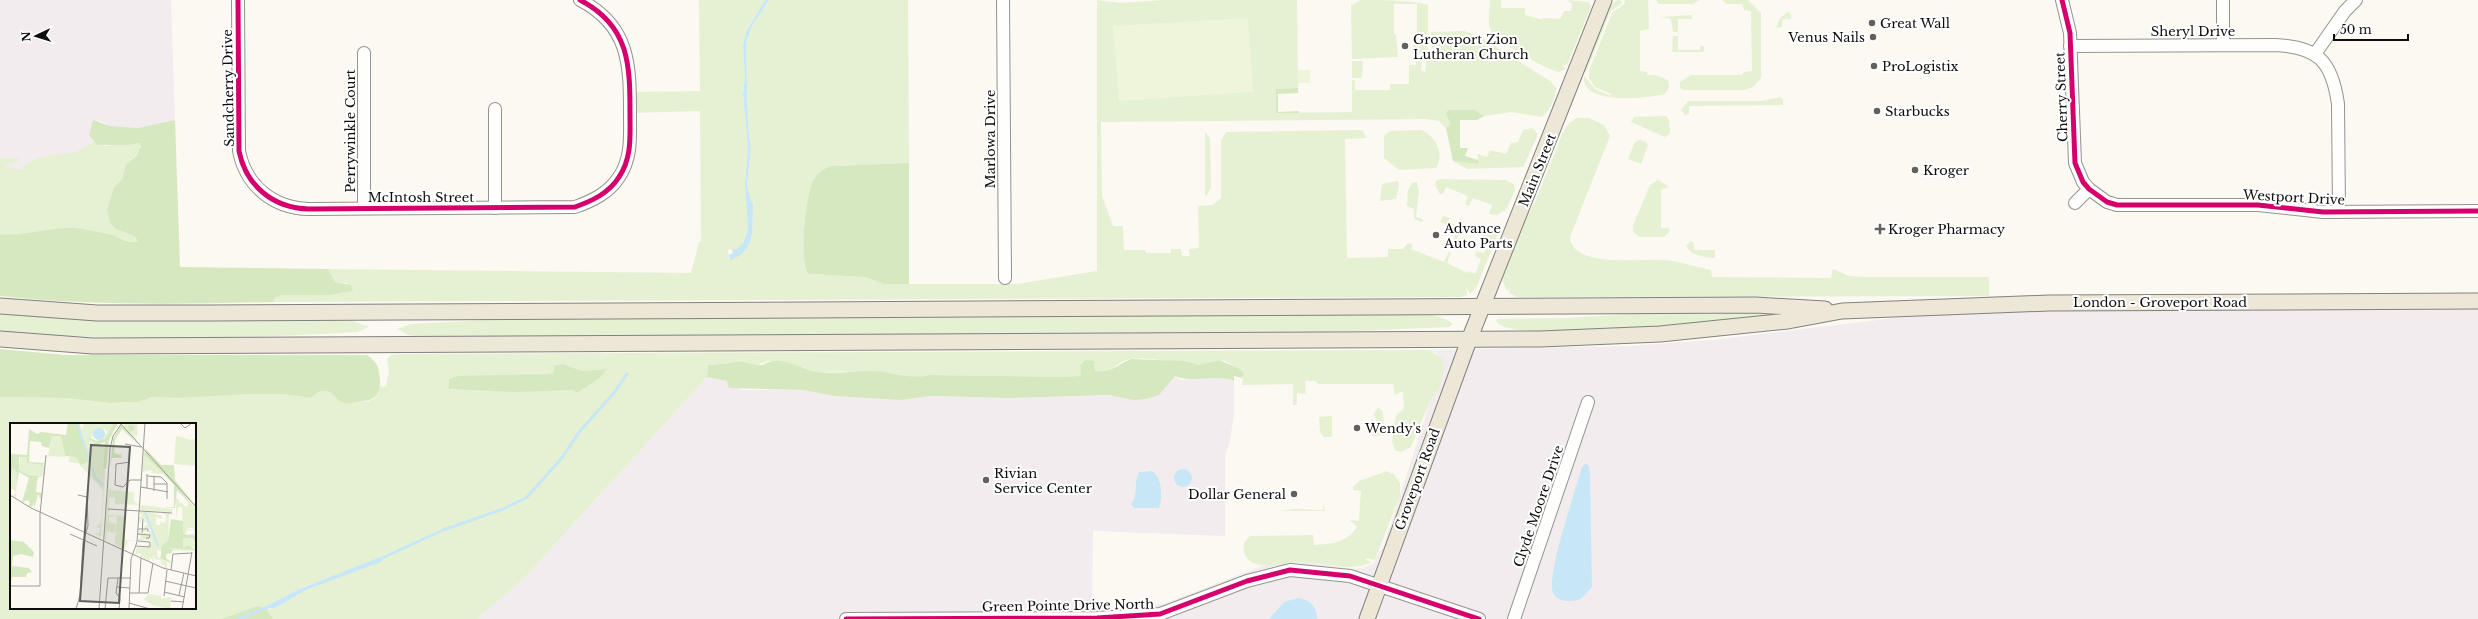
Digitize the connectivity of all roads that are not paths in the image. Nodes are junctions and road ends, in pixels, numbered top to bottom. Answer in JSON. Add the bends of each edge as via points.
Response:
{"nodes":[{"id":1,"x":238,"y":0,"type":"edge"},
{"id":2,"x":580,"y":0,"type":"edge"},
{"id":3,"x":1004,"y":0,"type":"edge"},
{"id":4,"x":1604,"y":0,"type":"edge"},
{"id":5,"x":2062,"y":0,"type":"edge"},
{"id":6,"x":2223,"y":0,"type":"edge"},
{"id":7,"x":2356,"y":0,"type":"edge"},
{"id":8,"x":2223,"y":45,"type":"junction"},
{"id":9,"x":2070,"y":46,"type":"junction"},
{"id":10,"x":364,"y":53,"type":"dead end"},
{"id":11,"x":2315,"y":54,"type":"junction"},
{"id":12,"x":495,"y":109,"type":"dead end"},
{"id":13,"x":246,"y":174,"type":"joint"},
{"id":14,"x":2089,"y":189,"type":"junction"},
{"id":15,"x":2075,"y":203,"type":"dead end"},
{"id":16,"x":364,"y":208,"type":"junction"},
{"id":17,"x":495,"y":208,"type":"junction"},
{"id":18,"x":2478,"y":211,"type":"edge"},
{"id":19,"x":2339,"y":212,"type":"junction"},
{"id":20,"x":1005,"y":278,"type":"dead end"},
{"id":21,"x":2478,"y":301,"type":"edge"},
{"id":22,"x":0,"y":306,"type":"edge"},
{"id":23,"x":1482,"y":308,"type":"junction"},
{"id":24,"x":1842,"y":311,"type":"junction"},
{"id":25,"x":0,"y":339,"type":"edge"},
{"id":26,"x":1469,"y":340,"type":"junction"},
{"id":27,"x":1588,"y":402,"type":"dead end"},
{"id":28,"x":1378,"y":586,"type":"junction"},
{"id":29,"x":846,"y":619,"type":"edge"},
{"id":30,"x":1367,"y":619,"type":"edge"},
{"id":31,"x":1479,"y":619,"type":"edge"},
{"id":32,"x":1514,"y":619,"type":"edge"}],
"edges":[{"from":1,"to":13,"type":"street","name":"Sandcherry Drive","via":[[239,151]]},
{"from":2,"to":17,"type":"street","name":"McIntosh Street","via":[[602,15],[618,34],[627,56],[630,71],[629,154],[620,177],[605,192],[575,207]]},
{"from":3,"to":20,"type":"street","name":"Marlowa Drive"},
{"from":4,"to":23,"type":"main road","name":"Main Street"},
{"from":5,"to":9,"type":"street","name":"Cherry Street","via":[[2068,22]]},
{"from":6,"to":8,"type":"street"},
{"from":7,"to":11,"type":"street"},
{"from":8,"to":9,"type":"street","name":"Sheryl Drive"},
{"from":8,"to":11,"type":"street","name":"Sheryl Drive","via":[[2296,46]]},
{"from":9,"to":14,"type":"street","name":"Cherry Street","via":[[2074,158],[2078,172]]},
{"from":10,"to":16,"type":"street","name":"Perrywinkle Court"},
{"from":11,"to":19,"type":"street","via":[[2332,76],[2337,97]]},
{"from":12,"to":17,"type":"street"},
{"from":13,"to":16,"type":"street","name":"McIntosh Street","via":[[263,194],[290,206],[309,209]]},
{"from":14,"to":15,"type":"street"},
{"from":14,"to":19,"type":"street","name":"Westport Drive","via":[[2107,202],[2117,205],[2258,205],[2312,212]]},
{"from":16,"to":17,"type":"street","name":"McIntosh Street"},
{"from":18,"to":19,"type":"street","name":"Westport Drive"},
{"from":21,"to":24,"type":"main road","name":"London - Groveport Road","via":[[2050,303]]},
{"from":22,"to":23,"type":"main road","via":[[81,312],[186,313]]},
{"from":23,"to":24,"type":"main road","via":[[1755,305]]},
{"from":23,"to":26,"type":"main road","name":"Main Street"},
{"from":24,"to":26,"type":"main road","via":[[1788,321],[1660,334]]},
{"from":25,"to":26,"type":"main road","via":[[93,346]]},
{"from":26,"to":28,"type":"main road","name":"Groveport Road"},
{"from":27,"to":32,"type":"street","name":"Clyde Moore Drive"},
{"from":28,"to":29,"type":"street","name":"Green Pointe Drive North","via":[[1350,576],[1290,570],[1240,583],[1160,614],[1097,618]]},
{"from":28,"to":30,"type":"main road","name":"Groveport Road"},
{"from":28,"to":31,"type":"street","name":"Green Pointe Drive North"}]}
